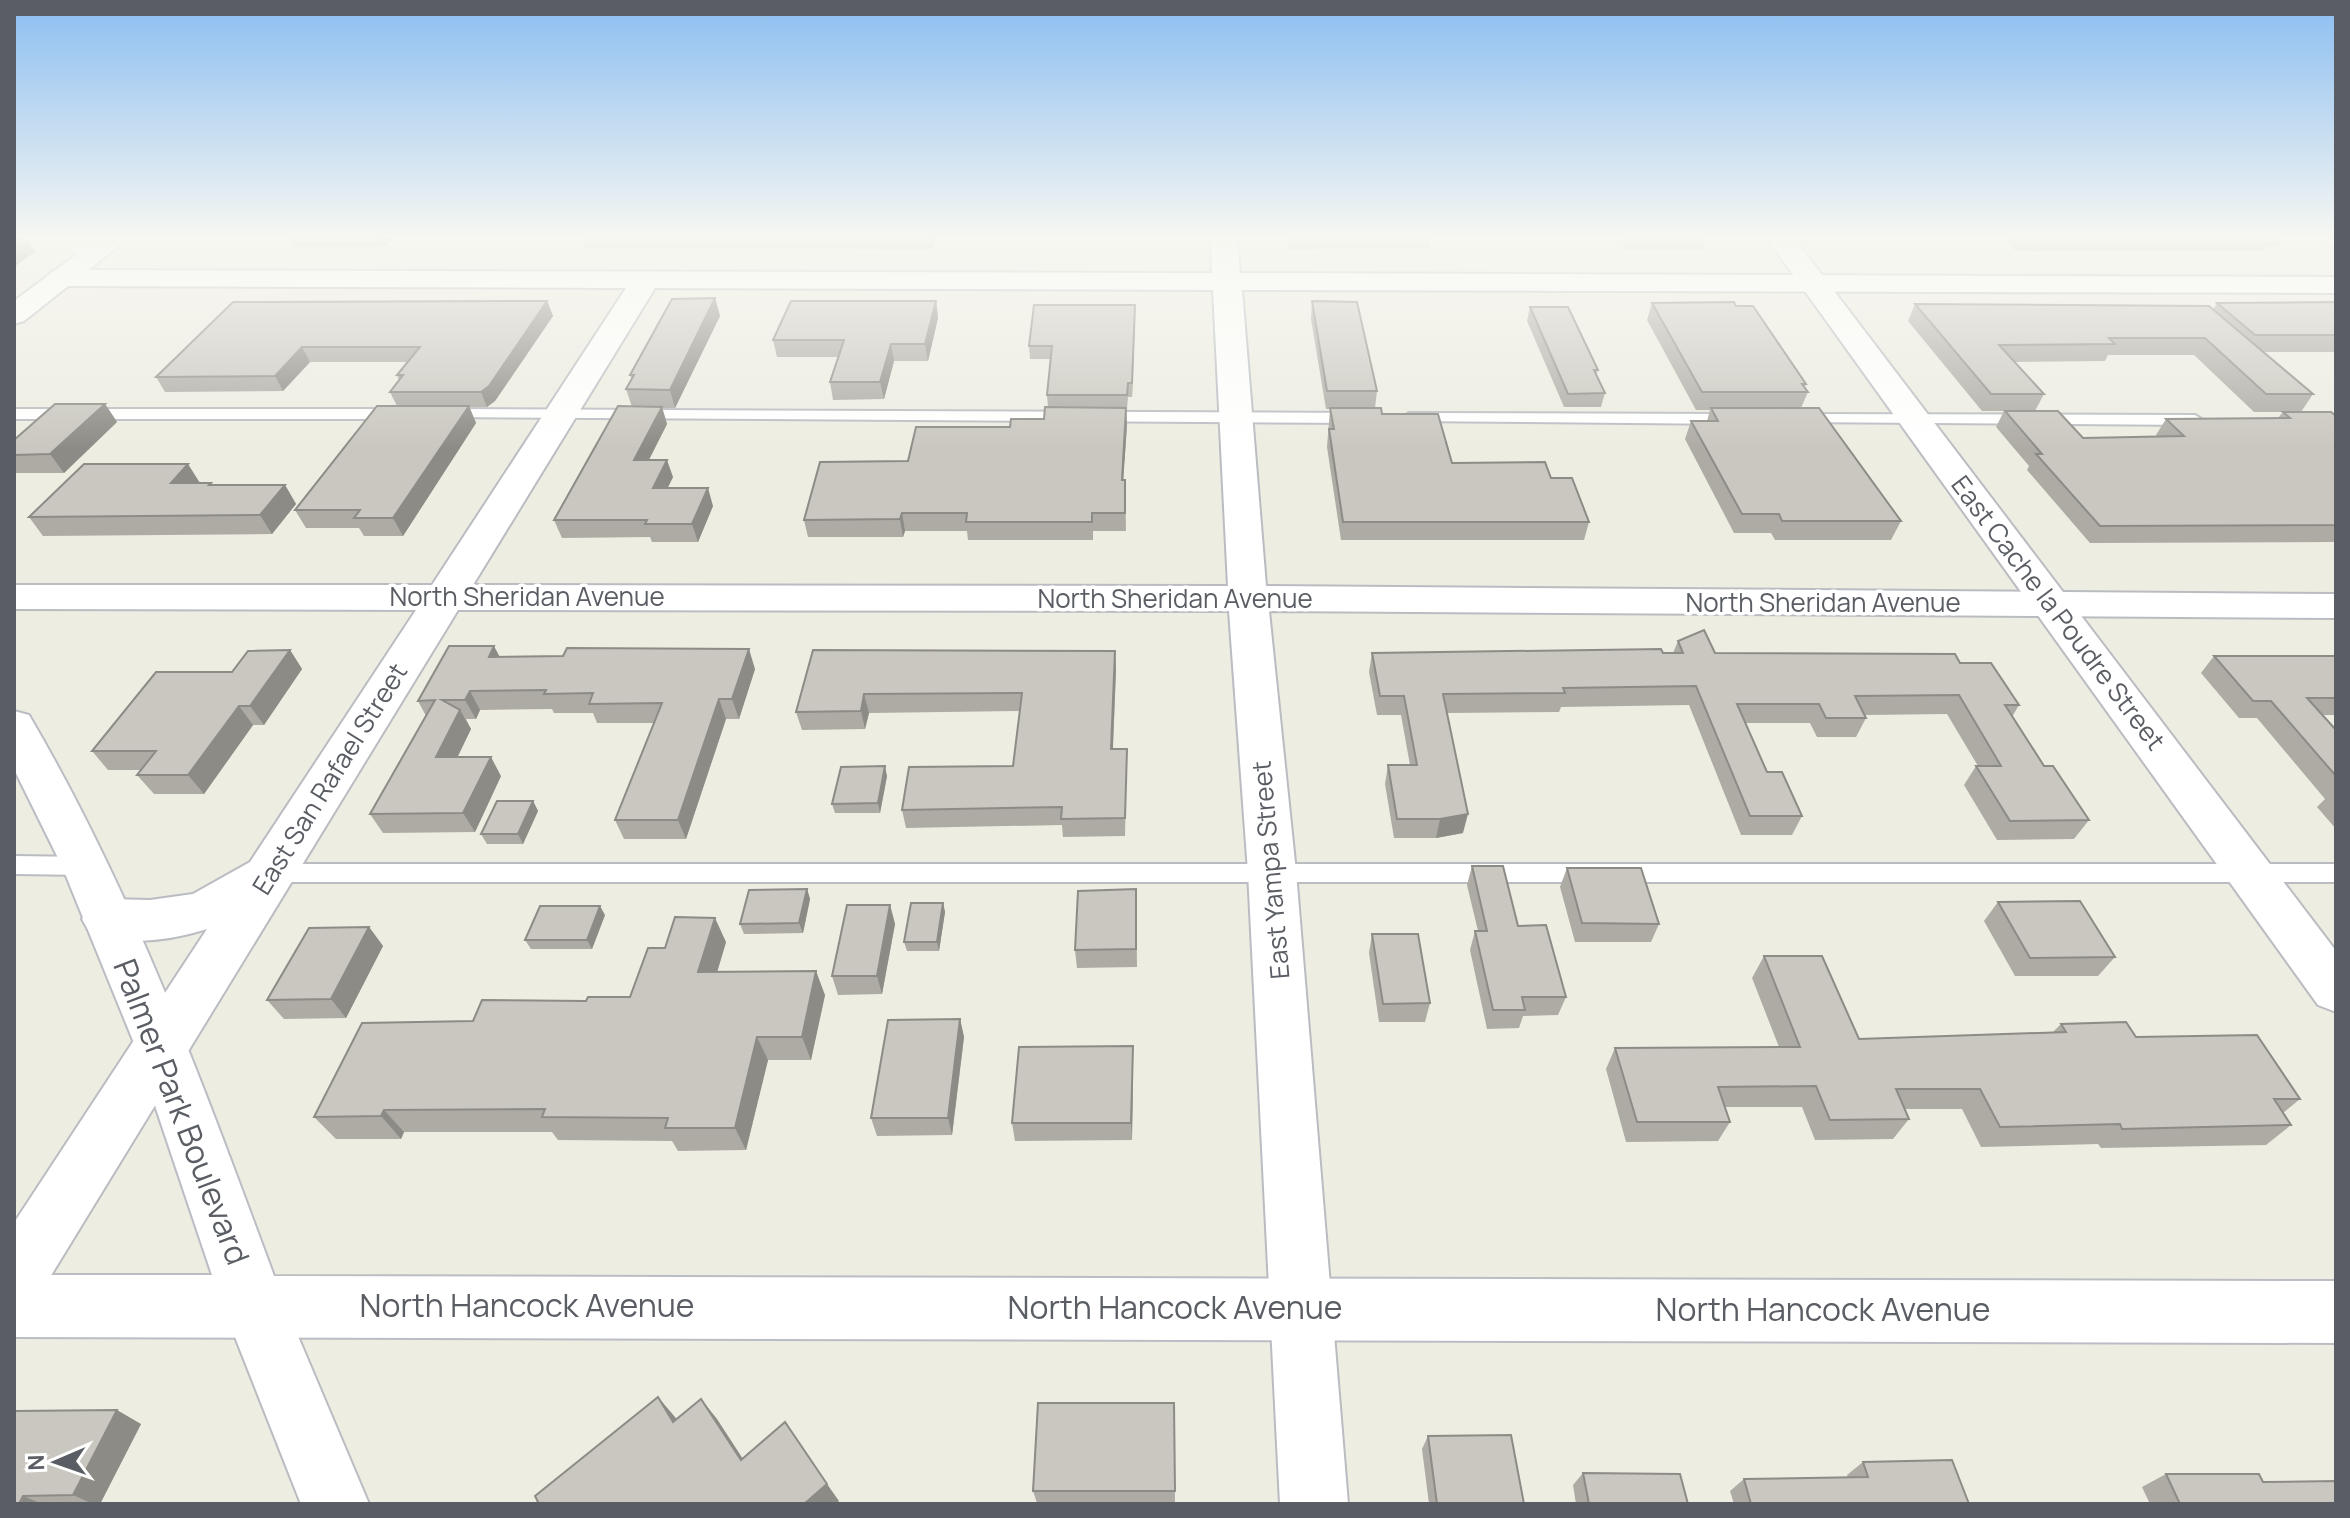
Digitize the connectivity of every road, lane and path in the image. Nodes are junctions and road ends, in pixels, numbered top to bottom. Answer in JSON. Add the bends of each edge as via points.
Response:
{"nodes":[{"id":1,"x":628,"y":308,"type":"edge"},
{"id":2,"x":1228,"y":308,"type":"edge"},
{"id":3,"x":1831,"y":308,"type":"edge"},
{"id":4,"x":14,"y":414,"type":"edge"},
{"id":5,"x":561,"y":414,"type":"junction"},
{"id":6,"x":1235,"y":418,"type":"junction"},
{"id":7,"x":1752,"y":419,"type":"edge"},
{"id":8,"x":1784,"y":419,"type":"edge"},
{"id":9,"x":1914,"y":419,"type":"junction"},
{"id":10,"x":2209,"y":420,"type":"edge"},
{"id":11,"x":14,"y":597,"type":"edge"},
{"id":12,"x":446,"y":597,"type":"junction"},
{"id":13,"x":1248,"y":599,"type":"junction"},
{"id":14,"x":2053,"y":605,"type":"junction"},
{"id":15,"x":2336,"y":606,"type":"edge"},
{"id":16,"x":14,"y":726,"type":"edge"},
{"id":17,"x":14,"y":865,"type":"edge"},
{"id":18,"x":86,"y":866,"type":"junction"},
{"id":19,"x":1272,"y":872,"type":"junction"},
{"id":20,"x":2250,"y":872,"type":"junction"},
{"id":21,"x":270,"y":873,"type":"junction"},
{"id":22,"x":2336,"y":873,"type":"edge"},
{"id":23,"x":107,"y":919,"type":"junction"},
{"id":24,"x":2336,"y":990,"type":"edge"},
{"id":25,"x":161,"y":1043,"type":"junction"},
{"id":26,"x":14,"y":1278,"type":"edge"},
{"id":27,"x":253,"y":1304,"type":"junction"},
{"id":28,"x":14,"y":1306,"type":"edge"},
{"id":29,"x":1303,"y":1309,"type":"junction"},
{"id":30,"x":2336,"y":1312,"type":"edge"},
{"id":31,"x":335,"y":1504,"type":"edge"},
{"id":32,"x":1314,"y":1504,"type":"edge"}],
"edges":[{"from":1,"to":5,"type":"street","name":"East San Rafael Street"},
{"from":2,"to":6,"type":"street","name":"East Yampa Street"},
{"from":3,"to":9,"type":"street","name":"East Cache la Poudre Street"},
{"from":4,"to":5,"type":"lane"},
{"from":5,"to":6,"type":"lane"},
{"from":5,"to":12,"type":"street","name":"East San Rafael Street"},
{"from":6,"to":7,"type":"lane"},
{"from":6,"to":13,"type":"street","name":"East Yampa Street"},
{"from":8,"to":9,"type":"lane"},
{"from":9,"to":10,"type":"lane"},
{"from":9,"to":14,"type":"street","name":"East Cache la Poudre Street"},
{"from":11,"to":12,"type":"street","name":"North Sheridan Avenue"},
{"from":12,"to":13,"type":"street","name":"North Sheridan Avenue"},
{"from":12,"to":21,"type":"street","name":"East San Rafael Street"},
{"from":13,"to":14,"type":"street","name":"North Sheridan Avenue"},
{"from":13,"to":19,"type":"street","name":"East Yampa Street"},
{"from":14,"to":15,"type":"street","name":"North Sheridan Avenue"},
{"from":14,"to":20,"type":"street","name":"East Cache la Poudre Street"},
{"from":16,"to":18,"type":"street","name":"Palmer Park Boulevard"},
{"from":17,"to":18,"type":"lane"},
{"from":18,"to":23,"type":"street","name":"Palmer Park Boulevard"},
{"from":19,"to":20,"type":"lane"},
{"from":19,"to":21,"type":"lane"},
{"from":19,"to":29,"type":"street","name":"East Yampa Street"},
{"from":20,"to":22,"type":"lane"},
{"from":20,"to":24,"type":"street","name":"East Cache la Poudre Street"},
{"from":21,"to":23,"type":"street","via":[[218,905],[140,923]]},
{"from":21,"to":25,"type":"street","name":"East San Rafael Street"},
{"from":23,"to":25,"type":"street","name":"Palmer Park Boulevard"},
{"from":25,"to":26,"type":"street","name":"East San Rafael Street"},
{"from":25,"to":27,"type":"street","name":"Palmer Park Boulevard"},
{"from":27,"to":28,"type":"street","name":"North Hancock Avenue"},
{"from":27,"to":29,"type":"street","name":"North Hancock Avenue"},
{"from":27,"to":31,"type":"street","name":"Palmer Park Boulevard"},
{"from":29,"to":30,"type":"street","name":"North Hancock Avenue"},
{"from":29,"to":32,"type":"street","name":"East Yampa Street"}]}
